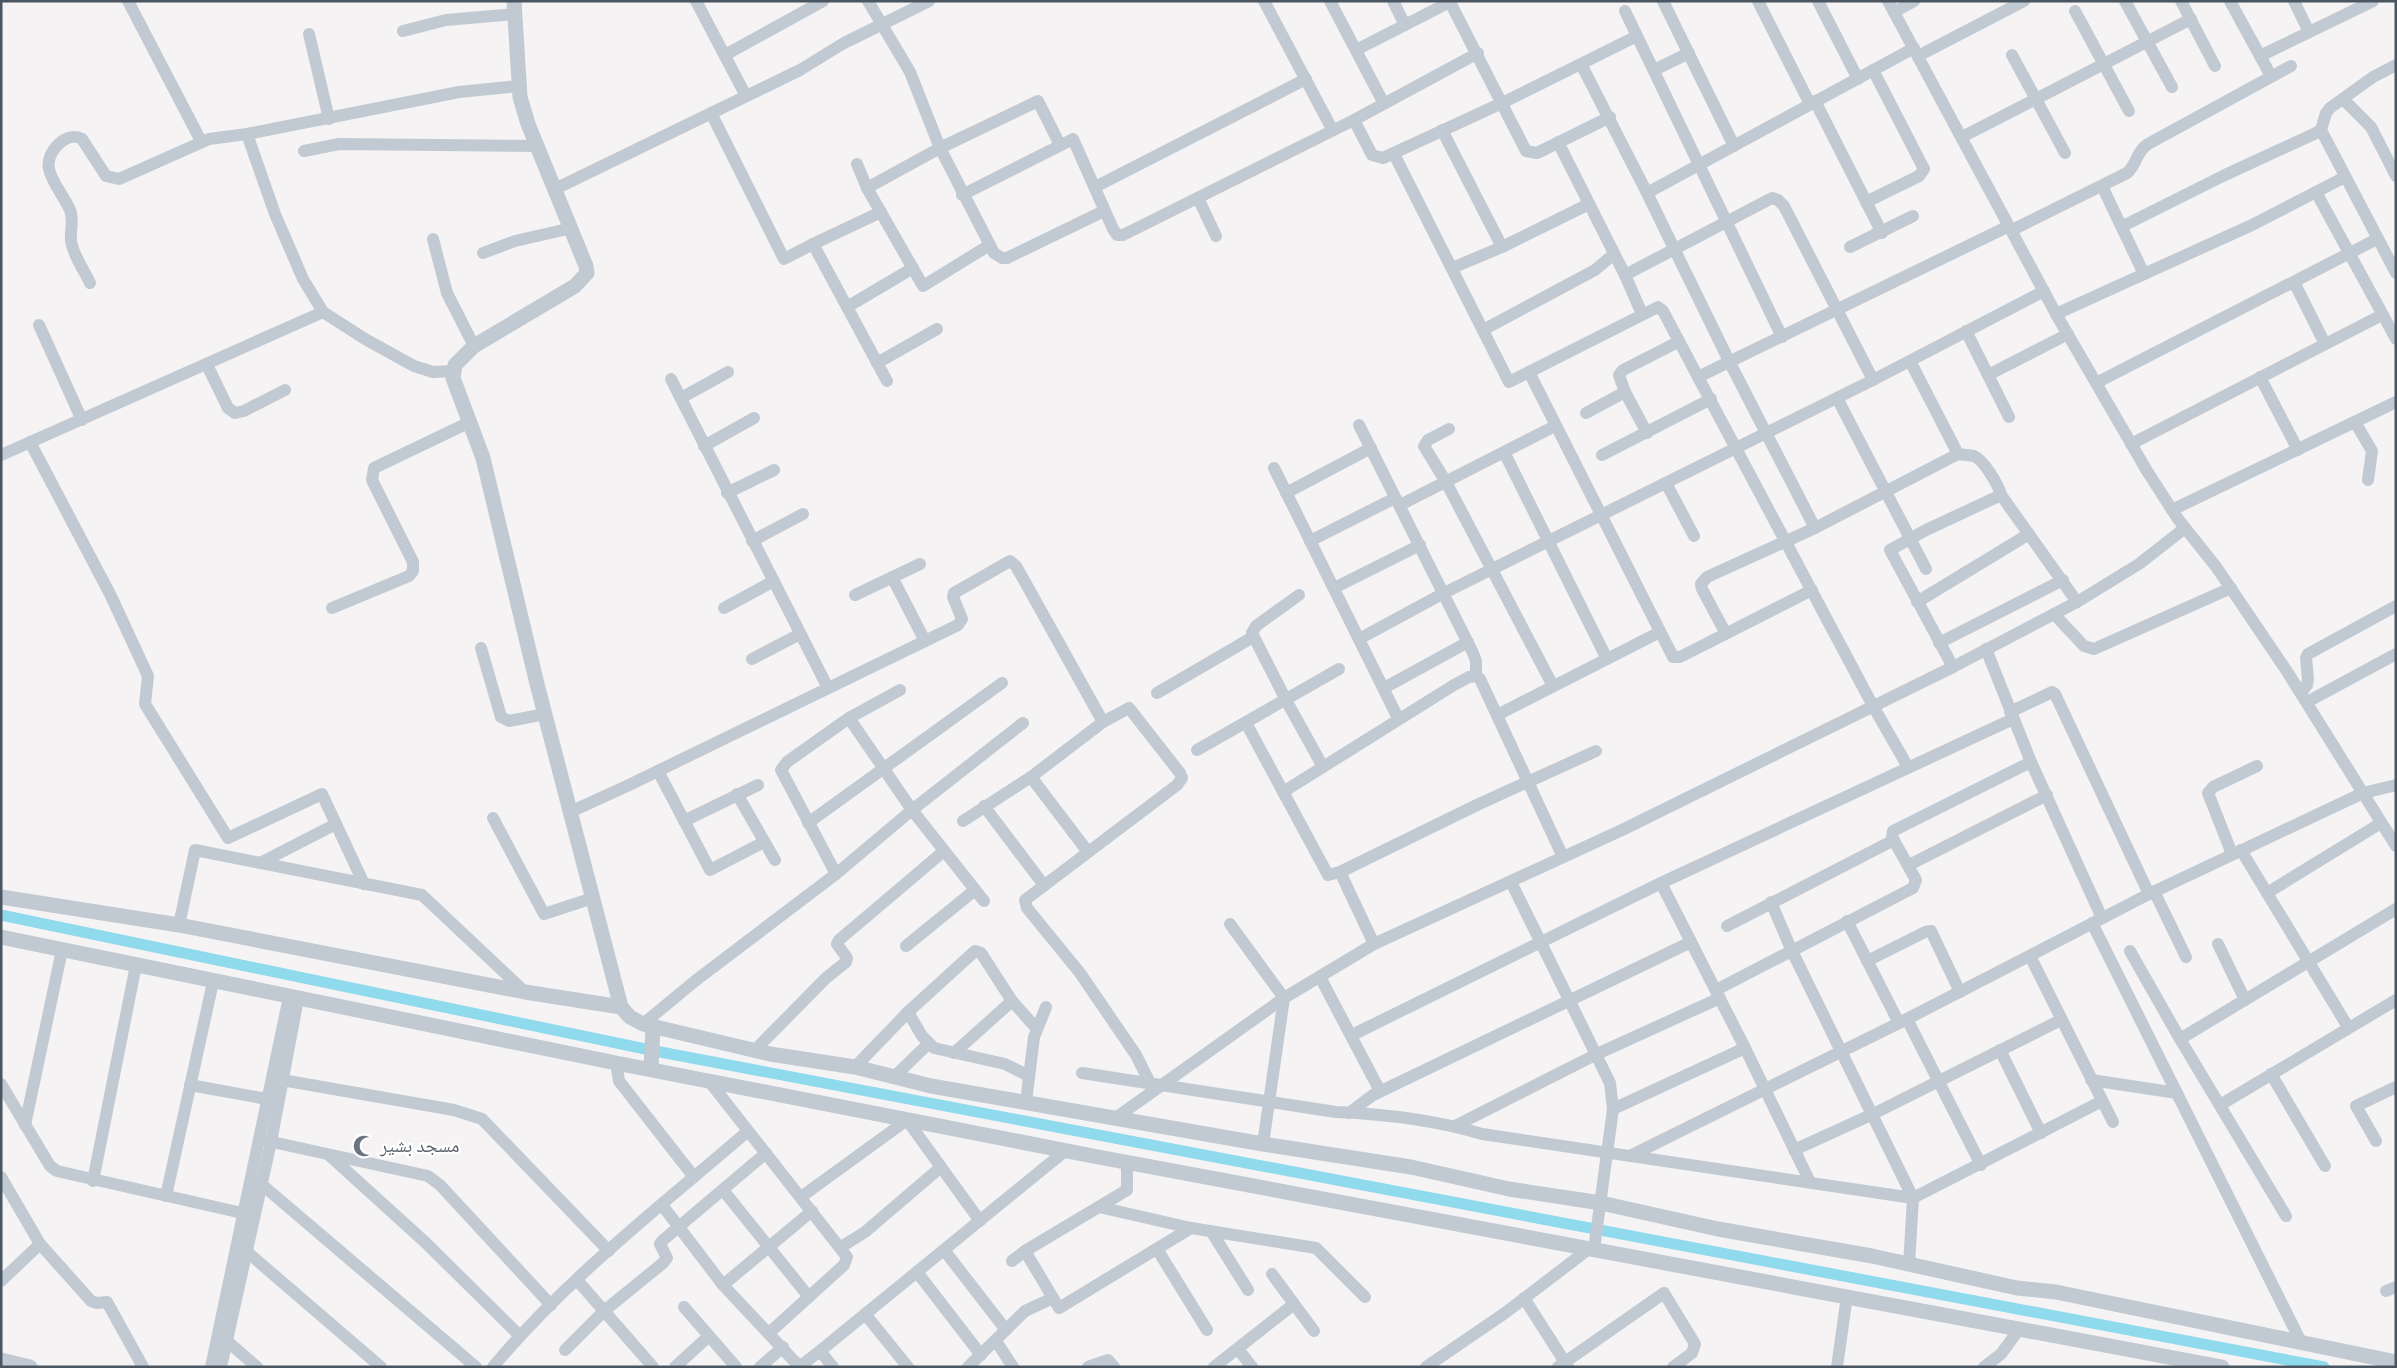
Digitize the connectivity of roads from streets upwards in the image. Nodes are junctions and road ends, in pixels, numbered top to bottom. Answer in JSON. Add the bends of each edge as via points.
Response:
{"nodes":[{"id":1,"x":128,"y":1,"type":"edge"},
{"id":2,"x":696,"y":1,"type":"edge"},
{"id":3,"x":823,"y":1,"type":"edge"},
{"id":4,"x":868,"y":1,"type":"edge"},
{"id":5,"x":929,"y":1,"type":"edge"},
{"id":6,"x":1264,"y":1,"type":"edge"},
{"id":7,"x":1330,"y":1,"type":"edge"},
{"id":8,"x":1393,"y":1,"type":"edge"},
{"id":9,"x":1663,"y":1,"type":"edge"},
{"id":10,"x":1758,"y":1,"type":"edge"},
{"id":11,"x":1818,"y":1,"type":"edge"},
{"id":12,"x":1914,"y":1,"type":"edge"},
{"id":13,"x":2024,"y":1,"type":"edge"},
{"id":14,"x":2125,"y":1,"type":"edge"},
{"id":15,"x":2181,"y":1,"type":"edge"},
{"id":16,"x":2230,"y":1,"type":"edge"},
{"id":17,"x":2294,"y":1,"type":"edge"},
{"id":18,"x":2373,"y":1,"type":"edge"},
{"id":19,"x":2358,"y":4,"type":"edge"},
{"id":20,"x":1891,"y":7,"type":"edge"},
{"id":21,"x":515,"y":8,"type":"edge"},
{"id":22,"x":1625,"y":11,"type":"dead end"},
{"id":23,"x":2075,"y":11,"type":"dead end"},
{"id":24,"x":2191,"y":20,"type":"junction"},
{"id":25,"x":1405,"y":25,"type":"junction"},
{"id":26,"x":881,"y":26,"type":"junction"},
{"id":27,"x":403,"y":31,"type":"dead end"},
{"id":28,"x":2310,"y":32,"type":"junction"},
{"id":29,"x":309,"y":34,"type":"dead end"},
{"id":30,"x":1637,"y":36,"type":"junction"},
{"id":31,"x":2147,"y":42,"type":"junction"},
{"id":32,"x":1356,"y":50,"type":"junction"},
{"id":33,"x":1916,"y":52,"type":"junction"},
{"id":34,"x":1478,"y":53,"type":"junction"},
{"id":35,"x":1689,"y":53,"type":"junction"},
{"id":36,"x":2012,"y":54,"type":"dead end"},
{"id":37,"x":725,"y":55,"type":"junction"},
{"id":38,"x":2260,"y":56,"type":"junction"},
{"id":39,"x":1581,"y":64,"type":"junction"},
{"id":40,"x":2104,"y":64,"type":"junction"},
{"id":41,"x":2396,"y":65,"type":"edge"},
{"id":42,"x":2216,"y":66,"type":"dead end"},
{"id":43,"x":2291,"y":66,"type":"dead end"},
{"id":44,"x":1654,"y":70,"type":"junction"},
{"id":45,"x":1873,"y":70,"type":"junction"},
{"id":46,"x":2271,"y":76,"type":"junction"},
{"id":47,"x":1858,"y":78,"type":"junction"},
{"id":48,"x":1306,"y":79,"type":"junction"},
{"id":49,"x":519,"y":86,"type":"junction"},
{"id":50,"x":2172,"y":88,"type":"dead end"},
{"id":51,"x":746,"y":96,"type":"junction"},
{"id":52,"x":2036,"y":99,"type":"junction"},
{"id":53,"x":2344,"y":99,"type":"junction"},
{"id":54,"x":1383,"y":102,"type":"junction"},
{"id":55,"x":1812,"y":102,"type":"junction"},
{"id":56,"x":1502,"y":103,"type":"junction"},
{"id":57,"x":2129,"y":111,"type":"dead end"},
{"id":58,"x":711,"y":113,"type":"junction"},
{"id":59,"x":1610,"y":117,"type":"junction"},
{"id":60,"x":329,"y":119,"type":"junction"},
{"id":61,"x":1354,"y":120,"type":"junction"},
{"id":62,"x":1332,"y":129,"type":"junction"},
{"id":63,"x":1442,"y":130,"type":"junction"},
{"id":64,"x":2321,"y":130,"type":"junction"},
{"id":65,"x":247,"y":134,"type":"junction"},
{"id":66,"x":1962,"y":137,"type":"junction"},
{"id":67,"x":201,"y":141,"type":"junction"},
{"id":68,"x":1558,"y":142,"type":"junction"},
{"id":69,"x":1060,"y":145,"type":"junction"},
{"id":70,"x":537,"y":146,"type":"junction"},
{"id":71,"x":1734,"y":146,"type":"junction"},
{"id":72,"x":940,"y":148,"type":"junction"},
{"id":73,"x":304,"y":152,"type":"dead end"},
{"id":74,"x":2065,"y":153,"type":"dead end"},
{"id":75,"x":1394,"y":154,"type":"junction"},
{"id":76,"x":857,"y":164,"type":"dead end"},
{"id":77,"x":1700,"y":166,"type":"junction"},
{"id":78,"x":2396,"y":176,"type":"edge"},
{"id":79,"x":2345,"y":177,"type":"junction"},
{"id":80,"x":2102,"y":186,"type":"junction"},
{"id":81,"x":1095,"y":187,"type":"junction"},
{"id":82,"x":867,"y":188,"type":"junction"},
{"id":83,"x":555,"y":189,"type":"junction"},
{"id":84,"x":2316,"y":192,"type":"junction"},
{"id":85,"x":1647,"y":193,"type":"junction"},
{"id":86,"x":962,"y":194,"type":"junction"},
{"id":87,"x":1198,"y":198,"type":"junction"},
{"id":88,"x":1866,"y":202,"type":"junction"},
{"id":89,"x":1589,"y":204,"type":"junction"},
{"id":90,"x":1104,"y":211,"type":"junction"},
{"id":91,"x":880,"y":212,"type":"junction"},
{"id":92,"x":1913,"y":216,"type":"dead end"},
{"id":93,"x":1726,"y":223,"type":"junction"},
{"id":94,"x":2123,"y":226,"type":"junction"},
{"id":95,"x":572,"y":228,"type":"junction"},
{"id":96,"x":2011,"y":228,"type":"junction"},
{"id":97,"x":1882,"y":233,"type":"junction"},
{"id":98,"x":1216,"y":236,"type":"dead end"},
{"id":99,"x":433,"y":239,"type":"dead end"},
{"id":100,"x":2377,"y":239,"type":"junction"},
{"id":101,"x":813,"y":244,"type":"junction"},
{"id":102,"x":988,"y":246,"type":"junction"},
{"id":103,"x":1502,"y":247,"type":"junction"},
{"id":104,"x":1850,"y":247,"type":"dead end"},
{"id":105,"x":1675,"y":250,"type":"junction"},
{"id":106,"x":482,"y":253,"type":"dead end"},
{"id":107,"x":1614,"y":254,"type":"junction"},
{"id":108,"x":2348,"y":254,"type":"junction"},
{"id":109,"x":913,"y":268,"type":"junction"},
{"id":110,"x":1452,"y":268,"type":"junction"},
{"id":111,"x":2396,"y":273,"type":"edge"},
{"id":112,"x":2144,"y":274,"type":"junction"},
{"id":113,"x":1625,"y":275,"type":"junction"},
{"id":114,"x":2294,"y":282,"type":"junction"},
{"id":115,"x":90,"y":283,"type":"dead end"},
{"id":116,"x":2044,"y":291,"type":"junction"},
{"id":117,"x":847,"y":306,"type":"junction"},
{"id":118,"x":1838,"y":310,"type":"junction"},
{"id":119,"x":323,"y":312,"type":"junction"},
{"id":120,"x":1642,"y":314,"type":"junction"},
{"id":121,"x":2056,"y":314,"type":"junction"},
{"id":122,"x":2382,"y":315,"type":"junction"},
{"id":123,"x":38,"y":325,"type":"dead end"},
{"id":124,"x":937,"y":329,"type":"dead end"},
{"id":125,"x":1483,"y":330,"type":"junction"},
{"id":126,"x":1966,"y":331,"type":"junction"},
{"id":127,"x":2068,"y":334,"type":"junction"},
{"id":128,"x":1782,"y":337,"type":"junction"},
{"id":129,"x":2396,"y":339,"type":"edge"},
{"id":130,"x":1678,"y":342,"type":"junction"},
{"id":131,"x":2325,"y":344,"type":"junction"},
{"id":132,"x":474,"y":346,"type":"junction"},
{"id":133,"x":1910,"y":361,"type":"junction"},
{"id":134,"x":878,"y":363,"type":"junction"},
{"id":135,"x":1730,"y":363,"type":"junction"},
{"id":136,"x":207,"y":365,"type":"junction"},
{"id":137,"x":453,"y":371,"type":"junction"},
{"id":138,"x":728,"y":372,"type":"dead end"},
{"id":139,"x":1528,"y":372,"type":"junction"},
{"id":140,"x":1988,"y":376,"type":"junction"},
{"id":141,"x":1698,"y":377,"type":"junction"},
{"id":142,"x":2260,"y":377,"type":"junction"},
{"id":143,"x":671,"y":378,"type":"dead end"},
{"id":144,"x":1873,"y":380,"type":"junction"},
{"id":145,"x":887,"y":381,"type":"dead end"},
{"id":146,"x":2096,"y":383,"type":"junction"},
{"id":147,"x":285,"y":390,"type":"dead end"},
{"id":148,"x":1625,"y":392,"type":"junction"},
{"id":149,"x":681,"y":398,"type":"junction"},
{"id":150,"x":1837,"y":398,"type":"junction"},
{"id":151,"x":1711,"y":399,"type":"junction"},
{"id":152,"x":2396,"y":402,"type":"edge"},
{"id":153,"x":1586,"y":413,"type":"dead end"},
{"id":154,"x":2009,"y":417,"type":"dead end"},
{"id":155,"x":754,"y":418,"type":"dead end"},
{"id":156,"x":82,"y":420,"type":"junction"},
{"id":157,"x":470,"y":422,"type":"junction"},
{"id":158,"x":2355,"y":422,"type":"junction"},
{"id":159,"x":1359,"y":425,"type":"dead end"},
{"id":160,"x":1555,"y":426,"type":"junction"},
{"id":161,"x":1449,"y":429,"type":"dead end"},
{"id":162,"x":1647,"y":433,"type":"junction"},
{"id":163,"x":1767,"y":433,"type":"junction"},
{"id":164,"x":30,"y":442,"type":"junction"},
{"id":165,"x":2131,"y":444,"type":"junction"},
{"id":166,"x":704,"y":446,"type":"junction"},
{"id":167,"x":1371,"y":448,"type":"junction"},
{"id":168,"x":1737,"y":448,"type":"junction"},
{"id":169,"x":2298,"y":450,"type":"junction"},
{"id":170,"x":1504,"y":452,"type":"junction"},
{"id":171,"x":1958,"y":454,"type":"junction"},
{"id":172,"x":1,"y":455,"type":"edge"},
{"id":173,"x":1602,"y":455,"type":"dead end"},
{"id":174,"x":1274,"y":468,"type":"dead end"},
{"id":175,"x":774,"y":470,"type":"dead end"},
{"id":176,"x":2368,"y":480,"type":"dead end"},
{"id":177,"x":1446,"y":482,"type":"junction"},
{"id":178,"x":1666,"y":483,"type":"junction"},
{"id":179,"x":1885,"y":492,"type":"junction"},
{"id":180,"x":727,"y":493,"type":"junction"},
{"id":181,"x":1286,"y":493,"type":"junction"},
{"id":182,"x":2001,"y":495,"type":"junction"},
{"id":183,"x":1398,"y":501,"type":"junction"},
{"id":184,"x":2172,"y":510,"type":"junction"},
{"id":185,"x":803,"y":514,"type":"dead end"},
{"id":186,"x":1602,"y":515,"type":"junction"},
{"id":187,"x":1815,"y":528,"type":"junction"},
{"id":188,"x":2185,"y":528,"type":"junction"},
{"id":189,"x":2029,"y":534,"type":"junction"},
{"id":190,"x":1694,"y":536,"type":"dead end"},
{"id":191,"x":1909,"y":539,"type":"junction"},
{"id":192,"x":1786,"y":540,"type":"junction"},
{"id":193,"x":752,"y":541,"type":"junction"},
{"id":194,"x":1310,"y":541,"type":"junction"},
{"id":195,"x":1550,"y":542,"type":"junction"},
{"id":196,"x":1420,"y":545,"type":"junction"},
{"id":197,"x":920,"y":564,"type":"dead end"},
{"id":198,"x":1926,"y":569,"type":"dead end"},
{"id":199,"x":1493,"y":570,"type":"junction"},
{"id":200,"x":892,"y":577,"type":"junction"},
{"id":201,"x":2063,"y":580,"type":"junction"},
{"id":202,"x":772,"y":582,"type":"junction"},
{"id":203,"x":1334,"y":588,"type":"junction"},
{"id":204,"x":2230,"y":588,"type":"junction"},
{"id":205,"x":1812,"y":590,"type":"junction"},
{"id":206,"x":1444,"y":593,"type":"junction"},
{"id":207,"x":855,"y":594,"type":"dead end"},
{"id":208,"x":1299,"y":595,"type":"dead end"},
{"id":209,"x":1916,"y":602,"type":"junction"},
{"id":210,"x":2077,"y":602,"type":"junction"},
{"id":211,"x":2396,"y":606,"type":"edge"},
{"id":212,"x":332,"y":608,"type":"dead end"},
{"id":213,"x":724,"y":608,"type":"dead end"},
{"id":214,"x":2054,"y":614,"type":"junction"},
{"id":215,"x":1660,"y":632,"type":"junction"},
{"id":216,"x":1725,"y":632,"type":"junction"},
{"id":217,"x":800,"y":634,"type":"junction"},
{"id":218,"x":1253,"y":638,"type":"junction"},
{"id":219,"x":1359,"y":639,"type":"junction"},
{"id":220,"x":925,"y":641,"type":"junction"},
{"id":221,"x":1468,"y":642,"type":"junction"},
{"id":222,"x":1939,"y":643,"type":"junction"},
{"id":223,"x":481,"y":648,"type":"dead end"},
{"id":224,"x":1986,"y":649,"type":"junction"},
{"id":225,"x":2396,"y":654,"type":"edge"},
{"id":226,"x":752,"y":658,"type":"dead end"},
{"id":227,"x":1607,"y":659,"type":"junction"},
{"id":228,"x":1953,"y":668,"type":"junction"},
{"id":229,"x":1339,"y":670,"type":"dead end"},
{"id":230,"x":1476,"y":676,"type":"junction"},
{"id":231,"x":1002,"y":683,"type":"dead end"},
{"id":232,"x":1553,"y":686,"type":"junction"},
{"id":233,"x":828,"y":688,"type":"junction"},
{"id":234,"x":1384,"y":688,"type":"junction"},
{"id":235,"x":900,"y":690,"type":"dead end"},
{"id":236,"x":1157,"y":692,"type":"dead end"},
{"id":237,"x":2304,"y":698,"type":"junction"},
{"id":238,"x":1286,"y":700,"type":"junction"},
{"id":239,"x":1872,"y":706,"type":"junction"},
{"id":240,"x":545,"y":714,"type":"junction"},
{"id":241,"x":1497,"y":715,"type":"junction"},
{"id":242,"x":2011,"y":715,"type":"junction"},
{"id":243,"x":849,"y":718,"type":"junction"},
{"id":244,"x":1398,"y":718,"type":"junction"},
{"id":245,"x":1023,"y":722,"type":"dead end"},
{"id":246,"x":1103,"y":722,"type":"junction"},
{"id":247,"x":1246,"y":723,"type":"junction"},
{"id":248,"x":1197,"y":750,"type":"dead end"},
{"id":249,"x":1596,"y":751,"type":"dead end"},
{"id":250,"x":2031,"y":762,"type":"junction"},
{"id":251,"x":2257,"y":766,"type":"dead end"},
{"id":252,"x":1323,"y":767,"type":"junction"},
{"id":253,"x":1908,"y":768,"type":"junction"},
{"id":254,"x":883,"y":769,"type":"junction"},
{"id":255,"x":658,"y":771,"type":"junction"},
{"id":256,"x":1031,"y":777,"type":"junction"},
{"id":257,"x":1529,"y":781,"type":"junction"},
{"id":258,"x":2396,"y":785,"type":"edge"},
{"id":259,"x":758,"y":786,"type":"dead end"},
{"id":260,"x":1283,"y":792,"type":"junction"},
{"id":261,"x":2363,"y":793,"type":"junction"},
{"id":262,"x":736,"y":794,"type":"junction"},
{"id":263,"x":2047,"y":795,"type":"junction"},
{"id":264,"x":984,"y":806,"type":"junction"},
{"id":265,"x":912,"y":810,"type":"junction"},
{"id":266,"x":570,"y":812,"type":"junction"},
{"id":267,"x":493,"y":818,"type":"dead end"},
{"id":268,"x":684,"y":821,"type":"junction"},
{"id":269,"x":963,"y":821,"type":"dead end"},
{"id":270,"x":2381,"y":822,"type":"junction"},
{"id":271,"x":808,"y":823,"type":"junction"},
{"id":272,"x":336,"y":824,"type":"junction"},
{"id":273,"x":1894,"y":840,"type":"junction"},
{"id":274,"x":764,"y":842,"type":"junction"},
{"id":275,"x":2396,"y":846,"type":"edge"},
{"id":276,"x":944,"y":851,"type":"junction"},
{"id":277,"x":1088,"y":852,"type":"junction"},
{"id":278,"x":2236,"y":852,"type":"junction"},
{"id":279,"x":1563,"y":857,"type":"junction"},
{"id":280,"x":775,"y":860,"type":"dead end"},
{"id":281,"x":260,"y":863,"type":"junction"},
{"id":282,"x":1908,"y":866,"type":"junction"},
{"id":283,"x":1340,"y":872,"type":"junction"},
{"id":284,"x":836,"y":874,"type":"junction"},
{"id":285,"x":1511,"y":882,"type":"junction"},
{"id":286,"x":364,"y":884,"type":"junction"},
{"id":287,"x":1043,"y":884,"type":"junction"},
{"id":288,"x":1661,"y":884,"type":"junction"},
{"id":289,"x":975,"y":890,"type":"junction"},
{"id":290,"x":2152,"y":893,"type":"junction"},
{"id":291,"x":2267,"y":893,"type":"junction"},
{"id":292,"x":1,"y":898,"type":"edge"},
{"id":293,"x":593,"y":898,"type":"junction"},
{"id":294,"x":984,"y":901,"type":"dead end"},
{"id":295,"x":1771,"y":902,"type":"junction"},
{"id":296,"x":2396,"y":909,"type":"edge"},
{"id":297,"x":2097,"y":920,"type":"junction"},
{"id":298,"x":1847,"y":921,"type":"junction"},
{"id":299,"x":1230,"y":924,"type":"dead end"},
{"id":300,"x":180,"y":925,"type":"junction"},
{"id":301,"x":1727,"y":926,"type":"dead end"},
{"id":302,"x":1,"y":937,"type":"edge"},
{"id":303,"x":1542,"y":942,"type":"junction"},
{"id":304,"x":1691,"y":942,"type":"junction"},
{"id":305,"x":1374,"y":944,"type":"junction"},
{"id":306,"x":2218,"y":944,"type":"dead end"},
{"id":307,"x":906,"y":946,"type":"dead end"},
{"id":308,"x":1791,"y":949,"type":"junction"},
{"id":309,"x":62,"y":950,"type":"junction"},
{"id":310,"x":2130,"y":951,"type":"dead end"},
{"id":311,"x":2030,"y":956,"type":"junction"},
{"id":312,"x":2186,"y":957,"type":"dead end"},
{"id":313,"x":1867,"y":961,"type":"junction"},
{"id":314,"x":2309,"y":961,"type":"junction"},
{"id":315,"x":136,"y":965,"type":"junction"},
{"id":316,"x":1320,"y":976,"type":"junction"},
{"id":317,"x":212,"y":982,"type":"junction"},
{"id":318,"x":525,"y":992,"type":"junction"},
{"id":319,"x":1960,"y":992,"type":"junction"},
{"id":320,"x":1718,"y":994,"type":"junction"},
{"id":321,"x":294,"y":998,"type":"junction"},
{"id":322,"x":1284,"y":998,"type":"junction"},
{"id":323,"x":1012,"y":1000,"type":"junction"},
{"id":324,"x":1570,"y":1000,"type":"junction"},
{"id":325,"x":2245,"y":1000,"type":"junction"},
{"id":326,"x":2396,"y":1000,"type":"edge"},
{"id":327,"x":1046,"y":1007,"type":"dead end"},
{"id":328,"x":622,"y":1008,"type":"junction"},
{"id":329,"x":908,"y":1012,"type":"junction"},
{"id":330,"x":2061,"y":1020,"type":"junction"},
{"id":331,"x":1903,"y":1021,"type":"junction"},
{"id":332,"x":2348,"y":1027,"type":"junction"},
{"id":333,"x":650,"y":1029,"type":"junction"},
{"id":334,"x":1037,"y":1029,"type":"junction"},
{"id":335,"x":1352,"y":1035,"type":"junction"},
{"id":336,"x":2180,"y":1039,"type":"junction"},
{"id":337,"x":928,"y":1044,"type":"junction"},
{"id":338,"x":1745,"y":1048,"type":"junction"},
{"id":339,"x":755,"y":1050,"type":"junction"},
{"id":340,"x":1842,"y":1050,"type":"junction"},
{"id":341,"x":2000,"y":1050,"type":"junction"},
{"id":342,"x":954,"y":1053,"type":"junction"},
{"id":343,"x":1597,"y":1054,"type":"junction"},
{"id":344,"x":616,"y":1063,"type":"junction"},
{"id":345,"x":651,"y":1065,"type":"junction"},
{"id":346,"x":856,"y":1068,"type":"junction"},
{"id":347,"x":1082,"y":1073,"type":"dead end"},
{"id":348,"x":2272,"y":1074,"type":"junction"},
{"id":349,"x":1029,"y":1076,"type":"junction"},
{"id":350,"x":894,"y":1077,"type":"junction"},
{"id":351,"x":282,"y":1080,"type":"junction"},
{"id":352,"x":2091,"y":1080,"type":"junction"},
{"id":353,"x":709,"y":1081,"type":"junction"},
{"id":354,"x":1938,"y":1082,"type":"junction"},
{"id":355,"x":1,"y":1084,"type":"edge"},
{"id":356,"x":1155,"y":1084,"type":"junction"},
{"id":357,"x":190,"y":1085,"type":"junction"},
{"id":358,"x":2396,"y":1087,"type":"edge"},
{"id":359,"x":1765,"y":1089,"type":"junction"},
{"id":360,"x":1380,"y":1091,"type":"junction"},
{"id":361,"x":2177,"y":1093,"type":"junction"},
{"id":362,"x":267,"y":1099,"type":"junction"},
{"id":363,"x":1269,"y":1101,"type":"junction"},
{"id":364,"x":2102,"y":1101,"type":"junction"},
{"id":365,"x":1026,"y":1102,"type":"junction"},
{"id":366,"x":2220,"y":1105,"type":"junction"},
{"id":367,"x":1613,"y":1109,"type":"junction"},
{"id":368,"x":1349,"y":1113,"type":"junction"},
{"id":369,"x":1873,"y":1114,"type":"junction"},
{"id":370,"x":1117,"y":1117,"type":"junction"},
{"id":371,"x":907,"y":1120,"type":"junction"},
{"id":372,"x":2113,"y":1122,"type":"dead end"},
{"id":373,"x":25,"y":1125,"type":"junction"},
{"id":374,"x":1455,"y":1126,"type":"junction"},
{"id":375,"x":748,"y":1130,"type":"junction"},
{"id":376,"x":2041,"y":1134,"type":"junction"},
{"id":377,"x":265,"y":1141,"type":"junction"},
{"id":378,"x":2376,"y":1141,"type":"dead end"},
{"id":379,"x":1263,"y":1144,"type":"junction"},
{"id":380,"x":1794,"y":1150,"type":"junction"},
{"id":381,"x":1065,"y":1151,"type":"junction"},
{"id":382,"x":1609,"y":1152,"type":"junction"},
{"id":383,"x":327,"y":1153,"type":"junction"},
{"id":384,"x":766,"y":1153,"type":"junction"},
{"id":385,"x":1630,"y":1156,"type":"junction"},
{"id":386,"x":1127,"y":1163,"type":"junction"},
{"id":387,"x":1981,"y":1165,"type":"junction"},
{"id":388,"x":2324,"y":1166,"type":"dead end"},
{"id":389,"x":941,"y":1167,"type":"junction"},
{"id":390,"x":694,"y":1177,"type":"junction"},
{"id":391,"x":2,"y":1179,"type":"edge"},
{"id":392,"x":93,"y":1181,"type":"junction"},
{"id":393,"x":255,"y":1182,"type":"junction"},
{"id":394,"x":1810,"y":1182,"type":"junction"},
{"id":395,"x":722,"y":1190,"type":"junction"},
{"id":396,"x":166,"y":1196,"type":"junction"},
{"id":397,"x":801,"y":1197,"type":"junction"},
{"id":398,"x":1913,"y":1198,"type":"junction"},
{"id":399,"x":1601,"y":1203,"type":"junction"},
{"id":400,"x":662,"y":1205,"type":"junction"},
{"id":401,"x":1099,"y":1207,"type":"junction"},
{"id":402,"x":812,"y":1211,"type":"junction"},
{"id":403,"x":248,"y":1214,"type":"junction"},
{"id":404,"x":2286,"y":1216,"type":"dead end"},
{"id":405,"x":980,"y":1221,"type":"junction"},
{"id":406,"x":679,"y":1227,"type":"junction"},
{"id":407,"x":1191,"y":1228,"type":"junction"},
{"id":408,"x":1211,"y":1231,"type":"junction"},
{"id":409,"x":40,"y":1244,"type":"junction"},
{"id":410,"x":1594,"y":1244,"type":"junction"},
{"id":411,"x":769,"y":1247,"type":"junction"},
{"id":412,"x":841,"y":1247,"type":"junction"},
{"id":413,"x":1157,"y":1249,"type":"junction"},
{"id":414,"x":241,"y":1250,"type":"junction"},
{"id":415,"x":944,"y":1250,"type":"junction"},
{"id":416,"x":609,"y":1251,"type":"junction"},
{"id":417,"x":1024,"y":1251,"type":"junction"},
{"id":418,"x":1012,"y":1261,"type":"dead end"},
{"id":419,"x":1909,"y":1265,"type":"junction"},
{"id":420,"x":917,"y":1272,"type":"junction"},
{"id":421,"x":1272,"y":1274,"type":"dead end"},
{"id":422,"x":576,"y":1280,"type":"junction"},
{"id":423,"x":1,"y":1281,"type":"edge"},
{"id":424,"x":723,"y":1285,"type":"junction"},
{"id":425,"x":1248,"y":1290,"type":"dead end"},
{"id":426,"x":1847,"y":1296,"type":"junction"},
{"id":427,"x":809,"y":1297,"type":"junction"},
{"id":428,"x":1365,"y":1297,"type":"dead end"},
{"id":429,"x":1053,"y":1298,"type":"junction"},
{"id":430,"x":1524,"y":1298,"type":"junction"},
{"id":431,"x":551,"y":1304,"type":"junction"},
{"id":432,"x":1294,"y":1304,"type":"junction"},
{"id":433,"x":684,"y":1307,"type":"dead end"},
{"id":434,"x":604,"y":1311,"type":"junction"},
{"id":435,"x":865,"y":1314,"type":"junction"},
{"id":436,"x":2020,"y":1328,"type":"junction"},
{"id":437,"x":1006,"y":1330,"type":"junction"},
{"id":438,"x":1207,"y":1330,"type":"dead end"},
{"id":439,"x":1314,"y":1331,"type":"dead end"},
{"id":440,"x":769,"y":1333,"type":"junction"},
{"id":441,"x":520,"y":1336,"type":"junction"},
{"id":442,"x":709,"y":1336,"type":"junction"},
{"id":443,"x":227,"y":1341,"type":"junction"},
{"id":444,"x":996,"y":1341,"type":"junction"},
{"id":445,"x":2301,"y":1342,"type":"junction"},
{"id":446,"x":783,"y":1347,"type":"junction"},
{"id":447,"x":1238,"y":1349,"type":"junction"},
{"id":448,"x":565,"y":1350,"type":"dead end"},
{"id":449,"x":820,"y":1351,"type":"junction"},
{"id":450,"x":980,"y":1355,"type":"junction"},
{"id":451,"x":1,"y":1360,"type":"edge"},
{"id":452,"x":2167,"y":1362,"type":"edge"},
{"id":453,"x":2396,"y":1362,"type":"edge"},
{"id":454,"x":764,"y":1365,"type":"edge"},
{"id":455,"x":1564,"y":1365,"type":"edge"},
{"id":456,"x":30,"y":1367,"type":"edge"},
{"id":457,"x":143,"y":1367,"type":"edge"},
{"id":458,"x":211,"y":1367,"type":"edge"},
{"id":459,"x":221,"y":1367,"type":"edge"},
{"id":460,"x":257,"y":1367,"type":"edge"},
{"id":461,"x":381,"y":1367,"type":"edge"},
{"id":462,"x":476,"y":1367,"type":"edge"},
{"id":463,"x":493,"y":1367,"type":"edge"},
{"id":464,"x":653,"y":1367,"type":"edge"},
{"id":465,"x":675,"y":1367,"type":"edge"},
{"id":466,"x":736,"y":1367,"type":"edge"},
{"id":467,"x":833,"y":1367,"type":"edge"},
{"id":468,"x":908,"y":1367,"type":"edge"},
{"id":469,"x":968,"y":1367,"type":"edge"},
{"id":470,"x":1013,"y":1367,"type":"edge"},
{"id":471,"x":1088,"y":1367,"type":"edge"},
{"id":472,"x":1114,"y":1367,"type":"edge"},
{"id":473,"x":1214,"y":1367,"type":"edge"},
{"id":474,"x":1252,"y":1367,"type":"edge"},
{"id":475,"x":1426,"y":1367,"type":"edge"},
{"id":476,"x":1673,"y":1367,"type":"edge"},
{"id":477,"x":1837,"y":1367,"type":"edge"},
{"id":478,"x":1984,"y":1367,"type":"edge"},
{"id":479,"x":2222,"y":1367,"type":"edge"}],
"edges":[{"from":1,"to":67,"type":"street"},
{"from":2,"to":37,"type":"street"},
{"from":3,"to":37,"type":"street"},
{"from":4,"to":26,"type":"street"},
{"from":5,"to":26,"type":"street"},
{"from":6,"to":48,"type":"street"},
{"from":7,"to":32,"type":"street"},
{"from":8,"to":25,"type":"street"},
{"from":9,"to":35,"type":"street"},
{"from":10,"to":55,"type":"street"},
{"from":11,"to":47,"type":"street"},
{"from":12,"to":20,"type":"street"},
{"from":13,"to":33,"type":"street"},
{"from":14,"to":31,"type":"street"},
{"from":15,"to":24,"type":"street"},
{"from":16,"to":38,"type":"street"},
{"from":17,"to":28,"type":"street"},
{"from":18,"to":19,"type":"street"},
{"from":19,"to":28,"type":"street"},
{"from":20,"to":33,"type":"street"},
{"from":21,"to":27,"type":"street"},
{"from":21,"to":49,"type":"street"},
{"from":22,"to":30,"type":"street"},
{"from":23,"to":40,"type":"street"},
{"from":24,"to":31,"type":"street"},
{"from":24,"to":42,"type":"street"},
{"from":25,"to":32,"type":"street"},
{"from":25,"to":34,"type":"street","via":[[1451,4]]},
{"from":26,"to":51,"type":"street"},
{"from":26,"to":72,"type":"street","via":[[910,72]]},
{"from":28,"to":38,"type":"street"},
{"from":29,"to":60,"type":"street"},
{"from":30,"to":39,"type":"street"},
{"from":30,"to":44,"type":"street"},
{"from":31,"to":40,"type":"street"},
{"from":31,"to":50,"type":"street"},
{"from":32,"to":54,"type":"street"},
{"from":33,"to":45,"type":"street"},
{"from":33,"to":66,"type":"street"},
{"from":34,"to":54,"type":"street"},
{"from":34,"to":56,"type":"street"},
{"from":35,"to":44,"type":"street"},
{"from":35,"to":71,"type":"street"},
{"from":36,"to":52,"type":"street"},
{"from":37,"to":51,"type":"street"},
{"from":38,"to":46,"type":"street"},
{"from":39,"to":56,"type":"street"},
{"from":39,"to":59,"type":"street"},
{"from":40,"to":52,"type":"street"},
{"from":40,"to":57,"type":"street"},
{"from":41,"to":53,"type":"street","via":[[2373,77]]},
{"from":43,"to":46,"type":"street"},
{"from":44,"to":77,"type":"street"},
{"from":45,"to":47,"type":"street"},
{"from":45,"to":88,"type":"street","via":[[1924,169],[1918,176]]},
{"from":46,"to":80,"type":"street","via":[[2142,148],[2132,168]]},
{"from":47,"to":55,"type":"street"},
{"from":48,"to":62,"type":"street"},
{"from":48,"to":81,"type":"street"},
{"from":49,"to":60,"type":"street","via":[[459,92]]},
{"from":49,"to":70,"type":"street"},
{"from":51,"to":58,"type":"street"},
{"from":52,"to":66,"type":"street"},
{"from":52,"to":74,"type":"street"},
{"from":53,"to":64,"type":"street","via":[[2326,112]]},
{"from":53,"to":78,"type":"street","via":[[2370,127]]},
{"from":54,"to":61,"type":"street"},
{"from":55,"to":71,"type":"street"},
{"from":55,"to":88,"type":"street"},
{"from":56,"to":63,"type":"street"},
{"from":56,"to":68,"type":"street","via":[[1526,151],[1537,153]]},
{"from":58,"to":83,"type":"street"},
{"from":58,"to":101,"type":"street","via":[[784,258]]},
{"from":59,"to":68,"type":"street"},
{"from":59,"to":85,"type":"street"},
{"from":60,"to":65,"type":"street"},
{"from":61,"to":62,"type":"street"},
{"from":61,"to":75,"type":"street","via":[[1372,155],[1383,158]]},
{"from":62,"to":87,"type":"street"},
{"from":63,"to":75,"type":"street"},
{"from":63,"to":103,"type":"street"},
{"from":64,"to":79,"type":"street"},
{"from":64,"to":94,"type":"street"},
{"from":65,"to":67,"type":"street"},
{"from":65,"to":119,"type":"street","via":[[302,279]]},
{"from":66,"to":96,"type":"street"},
{"from":67,"to":115,"type":"street","via":[[119,179],[106,176],[86,142],[78,137],[68,137],[54,150],[49,168],[70,210],[72,243]]},
{"from":68,"to":89,"type":"street"},
{"from":69,"to":72,"type":"street","via":[[1038,101]]},
{"from":69,"to":81,"type":"street","via":[[1073,139]]},
{"from":69,"to":86,"type":"street"},
{"from":70,"to":73,"type":"street","via":[[340,144]]},
{"from":70,"to":83,"type":"street"},
{"from":71,"to":77,"type":"street"},
{"from":72,"to":82,"type":"street"},
{"from":72,"to":86,"type":"street"},
{"from":75,"to":110,"type":"street"},
{"from":76,"to":82,"type":"street"},
{"from":77,"to":85,"type":"street"},
{"from":77,"to":93,"type":"street"},
{"from":79,"to":84,"type":"street"},
{"from":79,"to":100,"type":"street"},
{"from":80,"to":94,"type":"street"},
{"from":80,"to":96,"type":"street"},
{"from":81,"to":90,"type":"street"},
{"from":82,"to":91,"type":"street"},
{"from":83,"to":95,"type":"street"},
{"from":84,"to":108,"type":"street"},
{"from":84,"to":112,"type":"street"},
{"from":85,"to":105,"type":"street"},
{"from":86,"to":102,"type":"street"},
{"from":87,"to":90,"type":"street","via":[[1120,236],[1115,233]]},
{"from":87,"to":98,"type":"street"},
{"from":88,"to":97,"type":"street"},
{"from":89,"to":103,"type":"street"},
{"from":89,"to":107,"type":"street"},
{"from":90,"to":102,"type":"street","via":[[1007,258],[998,257]]},
{"from":91,"to":101,"type":"street"},
{"from":91,"to":109,"type":"street"},
{"from":92,"to":97,"type":"street"},
{"from":93,"to":105,"type":"street"},
{"from":93,"to":118,"type":"street","via":[[1772,198],[1778,200]]},
{"from":93,"to":128,"type":"street"},
{"from":94,"to":112,"type":"street"},
{"from":95,"to":106,"type":"street"},
{"from":95,"to":132,"type":"street","via":[[586,266],[584,279]]},
{"from":96,"to":116,"type":"street"},
{"from":96,"to":118,"type":"street"},
{"from":97,"to":104,"type":"street"},
{"from":99,"to":132,"type":"street","via":[[447,293]]},
{"from":100,"to":108,"type":"street"},
{"from":100,"to":111,"type":"street"},
{"from":101,"to":117,"type":"street"},
{"from":102,"to":109,"type":"street","via":[[923,286]]},
{"from":103,"to":110,"type":"street"},
{"from":105,"to":113,"type":"street"},
{"from":105,"to":135,"type":"street"},
{"from":107,"to":113,"type":"street"},
{"from":107,"to":125,"type":"street","via":[[1595,270]]},
{"from":108,"to":114,"type":"street"},
{"from":108,"to":122,"type":"street"},
{"from":109,"to":117,"type":"street"},
{"from":110,"to":125,"type":"street"},
{"from":112,"to":121,"type":"street"},
{"from":113,"to":120,"type":"street"},
{"from":114,"to":131,"type":"street"},
{"from":114,"to":146,"type":"street"},
{"from":116,"to":121,"type":"street"},
{"from":116,"to":126,"type":"street"},
{"from":117,"to":134,"type":"street"},
{"from":118,"to":128,"type":"street"},
{"from":118,"to":144,"type":"street"},
{"from":119,"to":136,"type":"street"},
{"from":119,"to":137,"type":"street","via":[[414,366],[433,372]]},
{"from":120,"to":130,"type":"street","via":[[1660,308]]},
{"from":120,"to":139,"type":"street"},
{"from":121,"to":127,"type":"street"},
{"from":122,"to":129,"type":"street"},
{"from":122,"to":131,"type":"street"},
{"from":123,"to":156,"type":"street"},
{"from":124,"to":134,"type":"street"},
{"from":125,"to":139,"type":"street","via":[[1510,382]]},
{"from":126,"to":133,"type":"street"},
{"from":126,"to":140,"type":"street"},
{"from":127,"to":140,"type":"street"},
{"from":127,"to":146,"type":"street"},
{"from":128,"to":135,"type":"street"},
{"from":130,"to":141,"type":"street"},
{"from":130,"to":148,"type":"street","via":[[1620,372]]},
{"from":131,"to":142,"type":"street"},
{"from":132,"to":137,"type":"street"},
{"from":133,"to":144,"type":"street"},
{"from":133,"to":171,"type":"street"},
{"from":134,"to":145,"type":"street"},
{"from":135,"to":141,"type":"street"},
{"from":135,"to":163,"type":"street"},
{"from":136,"to":147,"type":"street","via":[[228,408],[235,413],[244,412]]},
{"from":136,"to":156,"type":"street"},
{"from":137,"to":157,"type":"street","via":[[455,386]]},
{"from":138,"to":149,"type":"street"},
{"from":139,"to":160,"type":"street"},
{"from":140,"to":154,"type":"street"},
{"from":141,"to":151,"type":"street"},
{"from":142,"to":165,"type":"street"},
{"from":142,"to":169,"type":"street"},
{"from":143,"to":149,"type":"street"},
{"from":144,"to":150,"type":"street"},
{"from":146,"to":165,"type":"street"},
{"from":148,"to":153,"type":"street"},
{"from":148,"to":162,"type":"street"},
{"from":149,"to":166,"type":"street"},
{"from":150,"to":163,"type":"street"},
{"from":150,"to":179,"type":"street"},
{"from":151,"to":162,"type":"street"},
{"from":151,"to":168,"type":"street"},
{"from":152,"to":158,"type":"street"},
{"from":155,"to":166,"type":"street"},
{"from":156,"to":164,"type":"street"},
{"from":157,"to":212,"type":"street","via":[[374,468],[372,480],[413,562],[413,571],[409,576]]},
{"from":157,"to":240,"type":"street","via":[[483,458]]},
{"from":158,"to":169,"type":"street"},
{"from":158,"to":176,"type":"street","via":[[2372,451]]},
{"from":159,"to":167,"type":"street"},
{"from":160,"to":170,"type":"street"},
{"from":160,"to":186,"type":"street"},
{"from":161,"to":177,"type":"street","via":[[1428,440],[1424,446]]},
{"from":162,"to":173,"type":"street"},
{"from":163,"to":168,"type":"street"},
{"from":163,"to":187,"type":"street"},
{"from":164,"to":172,"type":"street"},
{"from":164,"to":272,"type":"street","via":[[111,596],[148,676],[145,704],[228,838],[322,794]]},
{"from":165,"to":184,"type":"street"},
{"from":166,"to":180,"type":"street"},
{"from":167,"to":181,"type":"street"},
{"from":167,"to":183,"type":"street"},
{"from":168,"to":178,"type":"street"},
{"from":168,"to":192,"type":"street"},
{"from":169,"to":184,"type":"street"},
{"from":170,"to":177,"type":"street"},
{"from":170,"to":195,"type":"street"},
{"from":171,"to":179,"type":"street"},
{"from":171,"to":182,"type":"street","via":[[1975,456]]},
{"from":174,"to":181,"type":"street"},
{"from":175,"to":180,"type":"street"},
{"from":177,"to":183,"type":"street"},
{"from":177,"to":199,"type":"street"},
{"from":178,"to":186,"type":"street"},
{"from":178,"to":190,"type":"street"},
{"from":179,"to":187,"type":"street"},
{"from":179,"to":191,"type":"street"},
{"from":180,"to":193,"type":"street"},
{"from":181,"to":194,"type":"street"},
{"from":182,"to":189,"type":"street"},
{"from":182,"to":191,"type":"street"},
{"from":183,"to":194,"type":"street"},
{"from":183,"to":196,"type":"street"},
{"from":184,"to":188,"type":"street"},
{"from":185,"to":193,"type":"street"},
{"from":186,"to":195,"type":"street"},
{"from":186,"to":215,"type":"street"},
{"from":187,"to":192,"type":"street"},
{"from":188,"to":204,"type":"street"},
{"from":188,"to":210,"type":"street","via":[[2139,564]]},
{"from":189,"to":201,"type":"street"},
{"from":189,"to":209,"type":"street"},
{"from":191,"to":198,"type":"street"},
{"from":191,"to":209,"type":"street","via":[[1890,550]]},
{"from":192,"to":205,"type":"street"},
{"from":192,"to":216,"type":"street","via":[[1703,581],[1702,588]]},
{"from":193,"to":202,"type":"street"},
{"from":194,"to":203,"type":"street"},
{"from":195,"to":199,"type":"street"},
{"from":195,"to":227,"type":"street"},
{"from":196,"to":203,"type":"street"},
{"from":196,"to":206,"type":"street"},
{"from":197,"to":200,"type":"street"},
{"from":199,"to":206,"type":"street"},
{"from":199,"to":232,"type":"street"},
{"from":200,"to":207,"type":"street"},
{"from":200,"to":220,"type":"street"},
{"from":201,"to":210,"type":"street"},
{"from":201,"to":222,"type":"street"},
{"from":202,"to":213,"type":"street"},
{"from":202,"to":217,"type":"street"},
{"from":203,"to":219,"type":"street"},
{"from":204,"to":214,"type":"street","via":[[2094,649],[2084,646]]},
{"from":204,"to":237,"type":"street"},
{"from":205,"to":216,"type":"street"},
{"from":205,"to":239,"type":"street"},
{"from":206,"to":219,"type":"street"},
{"from":206,"to":221,"type":"street"},
{"from":208,"to":218,"type":"street","via":[[1256,626]]},
{"from":209,"to":222,"type":"street"},
{"from":210,"to":214,"type":"street"},
{"from":211,"to":237,"type":"street","via":[[2308,654]]},
{"from":214,"to":224,"type":"street"},
{"from":215,"to":216,"type":"street","via":[[1670,654],[1676,657]]},
{"from":215,"to":227,"type":"street"},
{"from":217,"to":226,"type":"street"},
{"from":217,"to":233,"type":"street"},
{"from":218,"to":236,"type":"street"},
{"from":218,"to":238,"type":"street"},
{"from":219,"to":234,"type":"street"},
{"from":220,"to":233,"type":"street"},
{"from":220,"to":246,"type":"street","via":[[961,623],[953,597],[958,589],[1006,562],[1013,563]]},
{"from":221,"to":230,"type":"street","via":[[1476,661]]},
{"from":221,"to":234,"type":"street"},
{"from":222,"to":228,"type":"street"},
{"from":223,"to":240,"type":"street","via":[[501,717],[509,721]]},
{"from":224,"to":228,"type":"street"},
{"from":224,"to":242,"type":"street"},
{"from":225,"to":237,"type":"street"},
{"from":227,"to":232,"type":"street"},
{"from":228,"to":239,"type":"street"},
{"from":229,"to":238,"type":"street"},
{"from":230,"to":241,"type":"street"},
{"from":230,"to":244,"type":"street","via":[[1454,684]]},
{"from":231,"to":254,"type":"street"},
{"from":232,"to":241,"type":"street"},
{"from":233,"to":255,"type":"street"},
{"from":234,"to":244,"type":"street"},
{"from":235,"to":243,"type":"street"},
{"from":237,"to":261,"type":"street"},
{"from":238,"to":247,"type":"street"},
{"from":238,"to":252,"type":"street"},
{"from":239,"to":253,"type":"street"},
{"from":239,"to":279,"type":"street"},
{"from":240,"to":266,"type":"street"},
{"from":241,"to":257,"type":"street"},
{"from":242,"to":250,"type":"street"},
{"from":242,"to":253,"type":"street"},
{"from":242,"to":290,"type":"street","via":[[2052,692],[2055,694]]},
{"from":243,"to":254,"type":"street"},
{"from":243,"to":271,"type":"street","via":[[783,766],[783,776]]},
{"from":244,"to":252,"type":"street"},
{"from":245,"to":265,"type":"street"},
{"from":246,"to":256,"type":"street"},
{"from":246,"to":277,"type":"street","via":[[1131,709],[1182,778]]},
{"from":247,"to":248,"type":"street"},
{"from":247,"to":260,"type":"street"},
{"from":249,"to":257,"type":"street"},
{"from":250,"to":263,"type":"street"},
{"from":250,"to":273,"type":"street","via":[[1893,831]]},
{"from":251,"to":278,"type":"street","via":[[2213,788],[2207,797]]},
{"from":252,"to":260,"type":"street"},
{"from":253,"to":288,"type":"street"},
{"from":254,"to":265,"type":"street"},
{"from":254,"to":271,"type":"street"},
{"from":255,"to":266,"type":"street"},
{"from":255,"to":268,"type":"street"},
{"from":256,"to":264,"type":"street"},
{"from":256,"to":277,"type":"street"},
{"from":257,"to":279,"type":"street"},
{"from":257,"to":283,"type":"street"},
{"from":258,"to":261,"type":"street"},
{"from":259,"to":262,"type":"street"},
{"from":260,"to":283,"type":"street","via":[[1328,875]]},
{"from":261,"to":270,"type":"street"},
{"from":261,"to":278,"type":"street"},
{"from":262,"to":268,"type":"street"},
{"from":262,"to":274,"type":"street"},
{"from":263,"to":282,"type":"street"},
{"from":263,"to":297,"type":"street"},
{"from":264,"to":269,"type":"street"},
{"from":264,"to":287,"type":"street"},
{"from":265,"to":276,"type":"street"},
{"from":265,"to":284,"type":"street"},
{"from":266,"to":293,"type":"street"},
{"from":267,"to":293,"type":"street","via":[[544,914]]},
{"from":268,"to":274,"type":"street","via":[[710,870]]},
{"from":270,"to":275,"type":"street"},
{"from":270,"to":291,"type":"street"},
{"from":271,"to":284,"type":"street"},
{"from":272,"to":281,"type":"street"},
{"from":272,"to":286,"type":"street"},
{"from":273,"to":282,"type":"street"},
{"from":273,"to":295,"type":"street"},
{"from":274,"to":280,"type":"street"},
{"from":276,"to":289,"type":"street"},
{"from":276,"to":339,"type":"street","via":[[839,940],[837,944],[846,962]]},
{"from":277,"to":287,"type":"street"},
{"from":278,"to":290,"type":"street"},
{"from":278,"to":291,"type":"street"},
{"from":279,"to":285,"type":"street"},
{"from":281,"to":286,"type":"street"},
{"from":281,"to":300,"type":"street","via":[[196,850]]},
{"from":282,"to":298,"type":"street","via":[[1916,880],[1915,886]]},
{"from":283,"to":305,"type":"street"},
{"from":284,"to":333,"type":"street","via":[[695,981]]},
{"from":285,"to":303,"type":"street"},
{"from":285,"to":305,"type":"street"},
{"from":286,"to":318,"type":"street","via":[[422,895]]},
{"from":287,"to":356,"type":"street","via":[[1026,897],[1024,903],[1080,973]]},
{"from":288,"to":303,"type":"street"},
{"from":288,"to":304,"type":"street"},
{"from":289,"to":294,"type":"street"},
{"from":289,"to":307,"type":"street"},
{"from":290,"to":297,"type":"street"},
{"from":290,"to":312,"type":"street"},
{"from":291,"to":314,"type":"street"},
{"from":292,"to":300,"type":"street"},
{"from":293,"to":328,"type":"street"},
{"from":295,"to":301,"type":"street"},
{"from":295,"to":308,"type":"street"},
{"from":296,"to":314,"type":"street"},
{"from":297,"to":311,"type":"street"},
{"from":297,"to":361,"type":"street"},
{"from":298,"to":308,"type":"street"},
{"from":298,"to":313,"type":"street"},
{"from":299,"to":322,"type":"street"},
{"from":300,"to":318,"type":"street"},
{"from":302,"to":309,"type":"street"},
{"from":303,"to":324,"type":"street"},
{"from":303,"to":335,"type":"street"},
{"from":304,"to":320,"type":"street"},
{"from":304,"to":324,"type":"street"},
{"from":305,"to":316,"type":"street"},
{"from":306,"to":325,"type":"street"},
{"from":308,"to":320,"type":"street"},
{"from":308,"to":340,"type":"street"},
{"from":309,"to":315,"type":"street"},
{"from":309,"to":373,"type":"street"},
{"from":310,"to":336,"type":"street"},
{"from":311,"to":319,"type":"street"},
{"from":311,"to":330,"type":"street"},
{"from":313,"to":319,"type":"street","via":[[1931,931]]},
{"from":313,"to":331,"type":"street"},
{"from":314,"to":325,"type":"street"},
{"from":314,"to":332,"type":"street"},
{"from":315,"to":317,"type":"street"},
{"from":315,"to":392,"type":"street"},
{"from":316,"to":322,"type":"street"},
{"from":316,"to":335,"type":"street"},
{"from":317,"to":321,"type":"street"},
{"from":317,"to":357,"type":"street"},
{"from":318,"to":328,"type":"street"},
{"from":319,"to":331,"type":"street"},
{"from":320,"to":338,"type":"street"},
{"from":320,"to":343,"type":"street"},
{"from":321,"to":344,"type":"street"},
{"from":321,"to":351,"type":"street"},
{"from":321,"to":362,"type":"street"},
{"from":322,"to":356,"type":"street"},
{"from":322,"to":363,"type":"street"},
{"from":323,"to":329,"type":"street","via":[[981,953],[975,951]]},
{"from":323,"to":334,"type":"street"},
{"from":323,"to":342,"type":"street"},
{"from":324,"to":343,"type":"street"},
{"from":324,"to":360,"type":"street"},
{"from":325,"to":336,"type":"street"},
{"from":326,"to":332,"type":"street"},
{"from":327,"to":334,"type":"street"},
{"from":328,"to":333,"type":"street"},
{"from":329,"to":337,"type":"street"},
{"from":329,"to":346,"type":"street"},
{"from":330,"to":341,"type":"street"},
{"from":330,"to":352,"type":"street"},
{"from":331,"to":340,"type":"street"},
{"from":331,"to":354,"type":"street"},
{"from":332,"to":348,"type":"street"},
{"from":333,"to":339,"type":"street"},
{"from":333,"to":345,"type":"street"},
{"from":334,"to":349,"type":"street"},
{"from":335,"to":360,"type":"street"},
{"from":336,"to":366,"type":"street"},
{"from":337,"to":342,"type":"street"},
{"from":337,"to":350,"type":"street"},
{"from":338,"to":359,"type":"street"},
{"from":338,"to":367,"type":"street"},
{"from":339,"to":346,"type":"street"},
{"from":340,"to":359,"type":"street"},
{"from":340,"to":369,"type":"street"},
{"from":341,"to":354,"type":"street"},
{"from":341,"to":376,"type":"street"},
{"from":342,"to":349,"type":"street","via":[[1005,1064]]},
{"from":343,"to":367,"type":"street","via":[[1610,1083]]},
{"from":343,"to":374,"type":"street"},
{"from":344,"to":345,"type":"street"},
{"from":344,"to":390,"type":"street","via":[[619,1081]]},
{"from":345,"to":353,"type":"street"},
{"from":346,"to":350,"type":"street"},
{"from":347,"to":356,"type":"street"},
{"from":348,"to":366,"type":"street"},
{"from":348,"to":388,"type":"street"},
{"from":349,"to":365,"type":"street"},
{"from":350,"to":365,"type":"street"},
{"from":351,"to":377,"type":"street"},
{"from":351,"to":416,"type":"street","via":[[454,1110],[482,1119]]},
{"from":352,"to":361,"type":"street"},
{"from":352,"to":364,"type":"street"},
{"from":353,"to":371,"type":"street"},
{"from":353,"to":375,"type":"street"},
{"from":354,"to":369,"type":"street"},
{"from":354,"to":387,"type":"street"},
{"from":355,"to":373,"type":"street"},
{"from":356,"to":363,"type":"street"},
{"from":356,"to":370,"type":"street"},
{"from":357,"to":362,"type":"street"},
{"from":357,"to":396,"type":"street"},
{"from":358,"to":378,"type":"street","via":[[2356,1106]]},
{"from":359,"to":380,"type":"street"},
{"from":359,"to":385,"type":"street"},
{"from":360,"to":368,"type":"street"},
{"from":361,"to":445,"type":"street"},
{"from":362,"to":377,"type":"street"},
{"from":363,"to":368,"type":"street"},
{"from":363,"to":379,"type":"street"},
{"from":364,"to":372,"type":"street"},
{"from":364,"to":376,"type":"street"},
{"from":365,"to":370,"type":"street"},
{"from":366,"to":404,"type":"street"},
{"from":367,"to":382,"type":"street"},
{"from":368,"to":374,"type":"street"},
{"from":369,"to":380,"type":"street"},
{"from":369,"to":398,"type":"street"},
{"from":370,"to":379,"type":"street"},
{"from":371,"to":381,"type":"street"},
{"from":371,"to":389,"type":"street"},
{"from":371,"to":397,"type":"street"},
{"from":373,"to":392,"type":"street","via":[[53,1169]]},
{"from":374,"to":382,"type":"street","via":[[1482,1134]]},
{"from":375,"to":384,"type":"street"},
{"from":375,"to":390,"type":"street"},
{"from":376,"to":387,"type":"street"},
{"from":377,"to":383,"type":"street"},
{"from":377,"to":393,"type":"street"},
{"from":379,"to":399,"type":"street","via":[[1411,1167],[1510,1189]]},
{"from":380,"to":394,"type":"street"},
{"from":381,"to":386,"type":"street"},
{"from":381,"to":405,"type":"street"},
{"from":382,"to":385,"type":"street"},
{"from":382,"to":399,"type":"street"},
{"from":383,"to":431,"type":"street","via":[[422,1173],[433,1179]]},
{"from":383,"to":441,"type":"street","via":[[421,1238]]},
{"from":384,"to":395,"type":"street"},
{"from":384,"to":397,"type":"street"},
{"from":385,"to":394,"type":"street"},
{"from":386,"to":401,"type":"street","via":[[1127,1190]]},
{"from":386,"to":410,"type":"street"},
{"from":387,"to":398,"type":"street"},
{"from":389,"to":405,"type":"street"},
{"from":389,"to":412,"type":"street","via":[[865,1232]]},
{"from":390,"to":400,"type":"street"},
{"from":391,"to":409,"type":"street"},
{"from":392,"to":396,"type":"street"},
{"from":393,"to":403,"type":"street"},
{"from":393,"to":462,"type":"street"},
{"from":394,"to":398,"type":"street"},
{"from":395,"to":406,"type":"street"},
{"from":395,"to":411,"type":"street"},
{"from":396,"to":403,"type":"street"},
{"from":397,"to":402,"type":"street"},
{"from":398,"to":419,"type":"street"},
{"from":399,"to":410,"type":"street"},
{"from":399,"to":419,"type":"street"},
{"from":400,"to":406,"type":"street"},
{"from":400,"to":416,"type":"street"},
{"from":401,"to":407,"type":"street"},
{"from":401,"to":417,"type":"street"},
{"from":402,"to":411,"type":"street"},
{"from":402,"to":412,"type":"street"},
{"from":403,"to":414,"type":"street"},
{"from":405,"to":415,"type":"street"},
{"from":406,"to":424,"type":"street"},
{"from":406,"to":434,"type":"street","via":[[660,1244],[667,1258],[663,1263]]},
{"from":407,"to":408,"type":"street"},
{"from":407,"to":413,"type":"street"},
{"from":408,"to":425,"type":"street"},
{"from":408,"to":428,"type":"street","via":[[1316,1248]]},
{"from":409,"to":423,"type":"street"},
{"from":409,"to":457,"type":"street","via":[[91,1301],[96,1304],[106,1302]]},
{"from":410,"to":426,"type":"street"},
{"from":410,"to":430,"type":"street"},
{"from":411,"to":424,"type":"street"},
{"from":411,"to":427,"type":"street"},
{"from":412,"to":427,"type":"street","via":[[847,1257],[844,1265]]},
{"from":413,"to":429,"type":"street","via":[[1059,1308]]},
{"from":413,"to":438,"type":"street"},
{"from":414,"to":443,"type":"street"},
{"from":414,"to":458,"type":"street"},
{"from":414,"to":461,"type":"street"},
{"from":415,"to":420,"type":"street"},
{"from":415,"to":437,"type":"street"},
{"from":416,"to":422,"type":"street"},
{"from":417,"to":418,"type":"street"},
{"from":417,"to":429,"type":"street"},
{"from":419,"to":445,"type":"street"},
{"from":420,"to":435,"type":"street"},
{"from":420,"to":450,"type":"street"},
{"from":421,"to":432,"type":"street"},
{"from":422,"to":431,"type":"street"},
{"from":422,"to":434,"type":"street"},
{"from":424,"to":440,"type":"street"},
{"from":426,"to":436,"type":"street"},
{"from":426,"to":477,"type":"street"},
{"from":427,"to":440,"type":"street"},
{"from":429,"to":437,"type":"street","via":[[1025,1311]]},
{"from":430,"to":455,"type":"street"},
{"from":430,"to":475,"type":"street"},
{"from":431,"to":441,"type":"street"},
{"from":432,"to":439,"type":"street"},
{"from":432,"to":447,"type":"street"},
{"from":433,"to":442,"type":"street"},
{"from":434,"to":448,"type":"street"},
{"from":434,"to":464,"type":"street"},
{"from":435,"to":449,"type":"street"},
{"from":435,"to":468,"type":"street"},
{"from":436,"to":452,"type":"street"},
{"from":436,"to":478,"type":"street","via":[[2001,1354]]},
{"from":437,"to":444,"type":"street"},
{"from":440,"to":446,"type":"street"},
{"from":441,"to":463,"type":"street"},
{"from":442,"to":465,"type":"street"},
{"from":442,"to":466,"type":"street"},
{"from":443,"to":459,"type":"street"},
{"from":443,"to":460,"type":"street"},
{"from":444,"to":450,"type":"street"},
{"from":444,"to":470,"type":"street"},
{"from":445,"to":453,"type":"street"},
{"from":446,"to":449,"type":"street","via":[[800,1365]]},
{"from":446,"to":454,"type":"street"},
{"from":447,"to":473,"type":"street"},
{"from":447,"to":474,"type":"street"},
{"from":449,"to":467,"type":"street"},
{"from":450,"to":469,"type":"street"},
{"from":451,"to":456,"type":"street"},
{"from":452,"to":479,"type":"street"},
{"from":455,"to":476,"type":"street","via":[[1664,1293],[1695,1344],[1692,1353]]},
{"from":471,"to":472,"type":"street","via":[[1108,1360]]}]}
